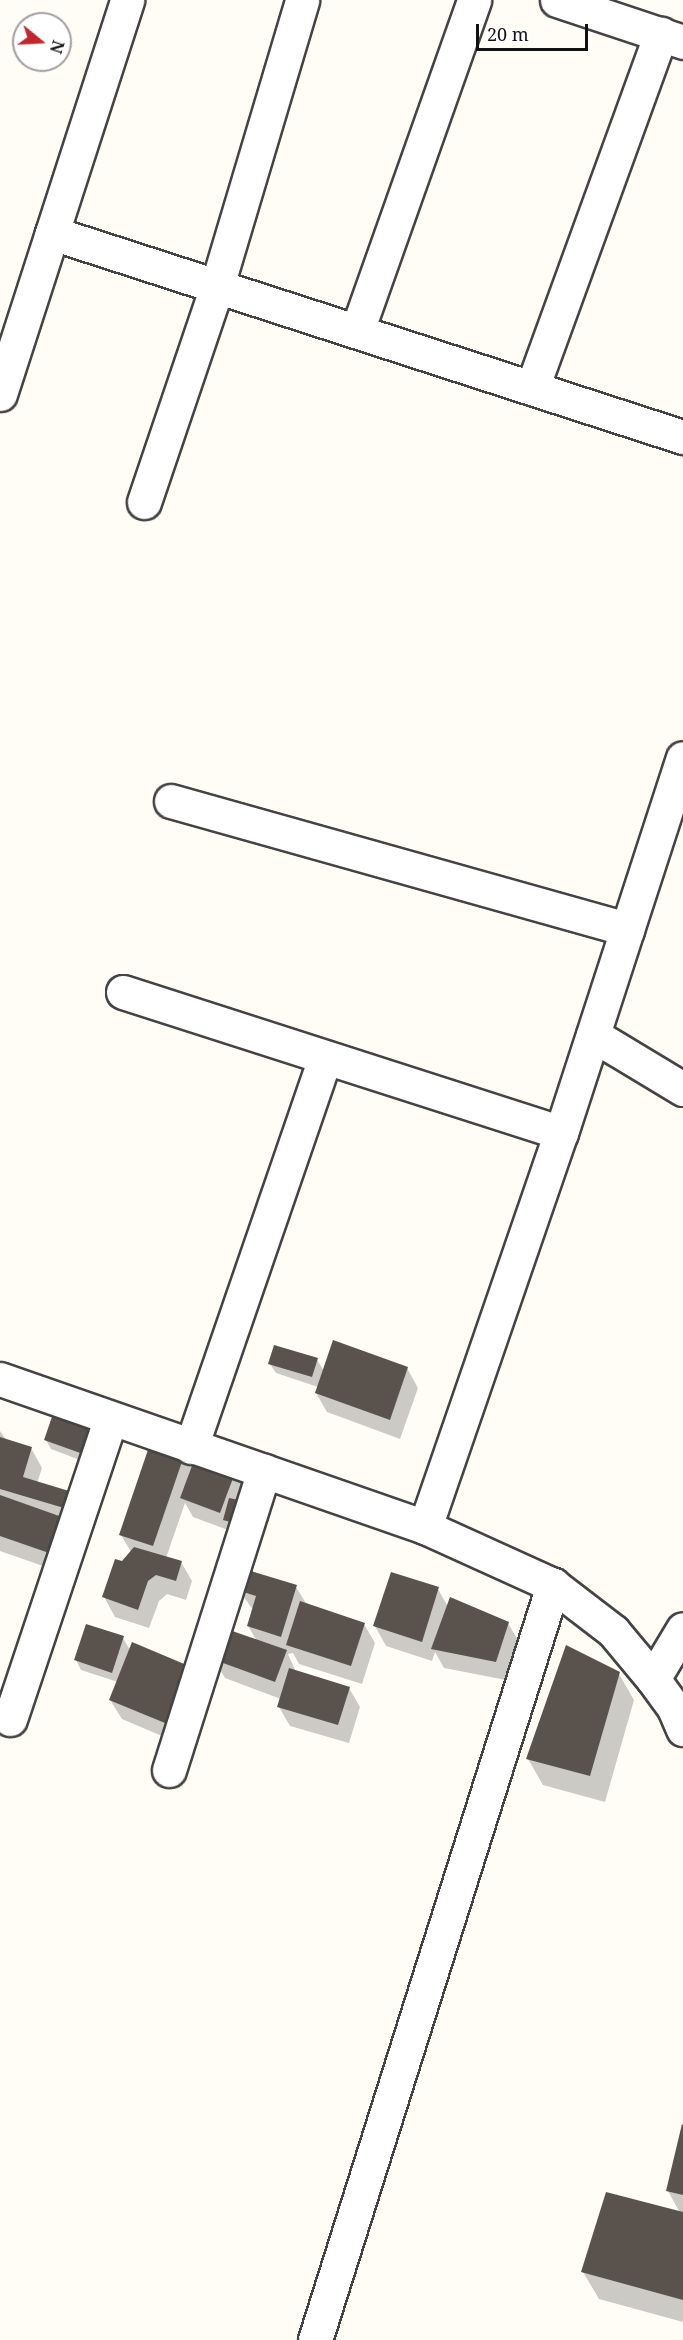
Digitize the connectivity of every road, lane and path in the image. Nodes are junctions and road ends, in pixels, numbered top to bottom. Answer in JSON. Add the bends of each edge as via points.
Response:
{"nodes":[{"id":1,"x":127,"y":0,"type":"edge"},
{"id":2,"x":302,"y":0,"type":"edge"},
{"id":3,"x":474,"y":0,"type":"edge"},
{"id":4,"x":557,"y":0,"type":"edge"},
{"id":5,"x":672,"y":38,"type":"edge"},
{"id":6,"x":52,"y":233,"type":"junction"},
{"id":7,"x":217,"y":286,"type":"junction"},
{"id":8,"x":357,"y":332,"type":"junction"},
{"id":9,"x":532,"y":388,"type":"junction"},
{"id":10,"x":0,"y":394,"type":"edge"},
{"id":11,"x":683,"y":437,"type":"edge"},
{"id":12,"x":144,"y":502,"type":"dead end"},
{"id":13,"x":683,"y":758,"type":"edge"},
{"id":14,"x":171,"y":801,"type":"dead end"},
{"id":15,"x":676,"y":806,"type":"edge"},
{"id":16,"x":627,"y":929,"type":"junction"},
{"id":17,"x":123,"y":992,"type":"dead end"},
{"id":18,"x":592,"y":1035,"type":"junction"},
{"id":19,"x":325,"y":1057,"type":"junction"},
{"id":20,"x":683,"y":1089,"type":"edge"},
{"id":21,"x":561,"y":1133,"type":"junction"},
{"id":22,"x":0,"y":1379,"type":"edge"},
{"id":23,"x":111,"y":1418,"type":"junction"},
{"id":24,"x":191,"y":1447,"type":"junction"},
{"id":25,"x":264,"y":1471,"type":"junction"},
{"id":26,"x":425,"y":1527,"type":"junction"},
{"id":27,"x":553,"y":1585,"type":"junction"},
{"id":28,"x":683,"y":1629,"type":"edge"},
{"id":29,"x":653,"y":1679,"type":"junction"},
{"id":30,"x":10,"y":1719,"type":"dead end"},
{"id":31,"x":683,"y":1729,"type":"edge"},
{"id":32,"x":169,"y":1770,"type":"dead end"},
{"id":33,"x":315,"y":2340,"type":"edge"}],
"edges":[{"from":1,"to":6,"type":"street"},
{"from":2,"to":7,"type":"street"},
{"from":3,"to":8,"type":"street"},
{"from":4,"to":5,"type":"street"},
{"from":5,"to":9,"type":"street"},
{"from":6,"to":7,"type":"street"},
{"from":6,"to":10,"type":"street"},
{"from":7,"to":8,"type":"street"},
{"from":7,"to":12,"type":"street"},
{"from":8,"to":9,"type":"street"},
{"from":9,"to":11,"type":"street"},
{"from":13,"to":15,"type":"street"},
{"from":14,"to":16,"type":"street"},
{"from":15,"to":16,"type":"street"},
{"from":16,"to":18,"type":"street"},
{"from":17,"to":19,"type":"street"},
{"from":18,"to":20,"type":"street"},
{"from":18,"to":21,"type":"street"},
{"from":19,"to":21,"type":"street"},
{"from":19,"to":24,"type":"street"},
{"from":21,"to":26,"type":"street"},
{"from":22,"to":23,"type":"street"},
{"from":23,"to":24,"type":"street"},
{"from":23,"to":30,"type":"street"},
{"from":24,"to":25,"type":"street"},
{"from":25,"to":26,"type":"street"},
{"from":25,"to":32,"type":"street"},
{"from":26,"to":27,"type":"street"},
{"from":27,"to":29,"type":"street","via":[[613,1631]]},
{"from":27,"to":33,"type":"street"},
{"from":28,"to":29,"type":"street"},
{"from":29,"to":31,"type":"street","via":[[674,1708]]}]}
